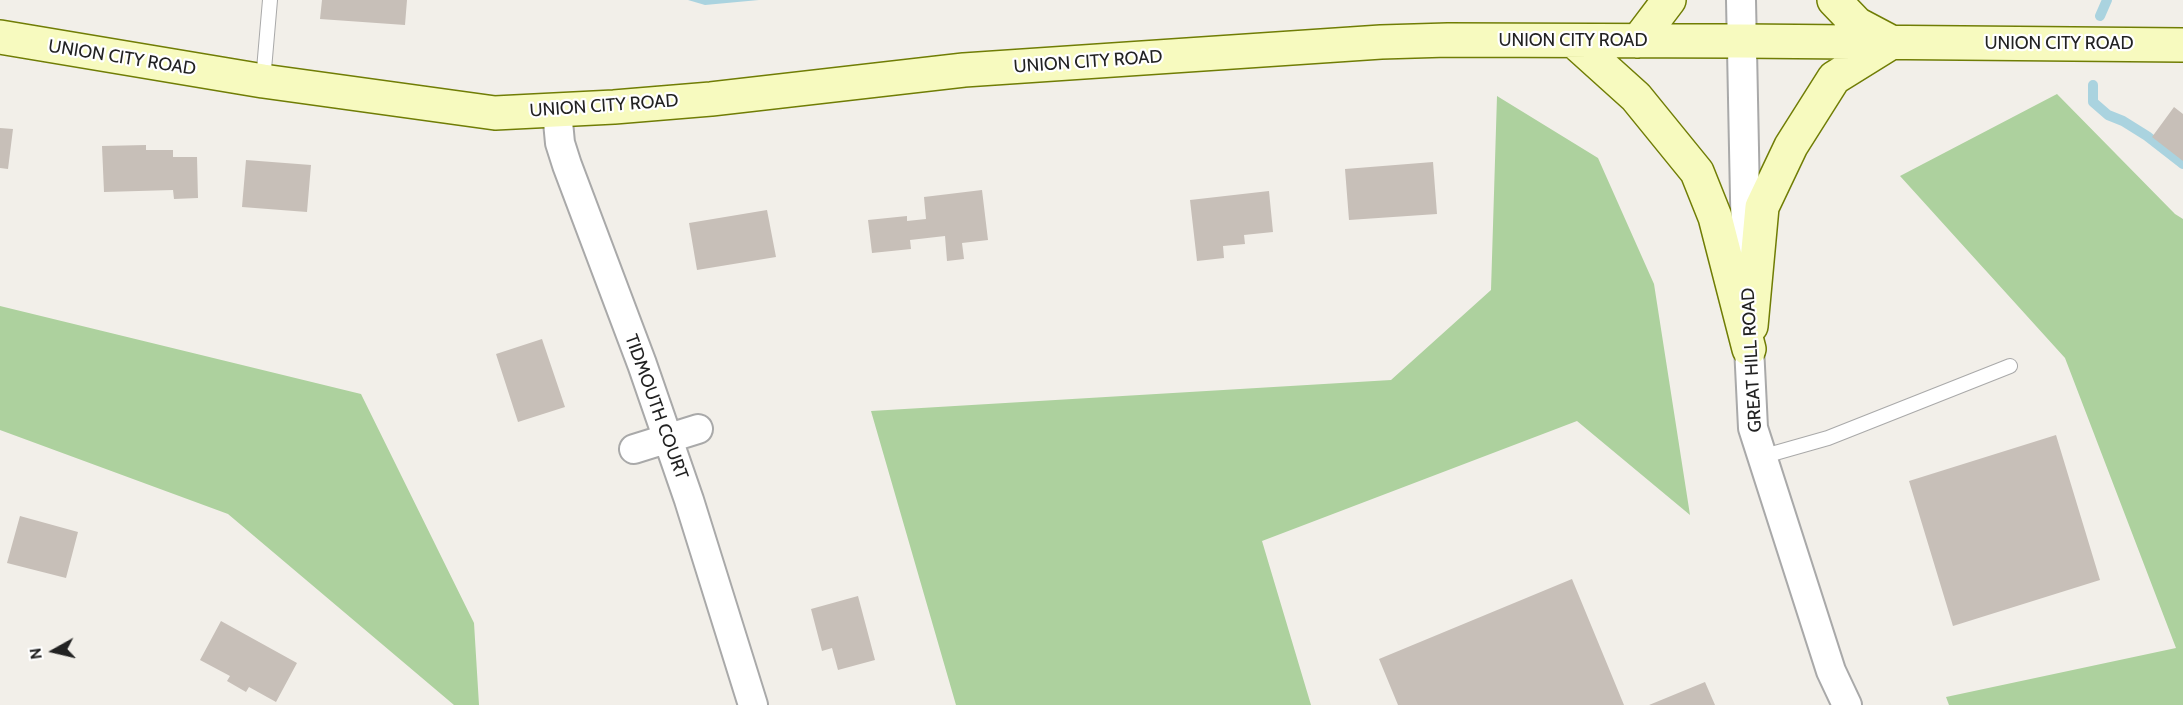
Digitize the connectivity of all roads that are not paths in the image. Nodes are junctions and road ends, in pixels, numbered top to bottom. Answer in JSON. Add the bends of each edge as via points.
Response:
{"nodes":[{"id":1,"x":270,"y":0,"type":"edge"},
{"id":2,"x":1670,"y":0,"type":"edge"},
{"id":3,"x":1741,"y":0,"type":"edge"},
{"id":4,"x":1834,"y":0,"type":"edge"},
{"id":5,"x":0,"y":38,"type":"edge"},
{"id":6,"x":1638,"y":41,"type":"junction"},
{"id":7,"x":1741,"y":41,"type":"junction"},
{"id":8,"x":1575,"y":42,"type":"junction"},
{"id":9,"x":1892,"y":42,"type":"junction"},
{"id":10,"x":2183,"y":45,"type":"edge"},
{"id":11,"x":264,"y":81,"type":"junction"},
{"id":12,"x":557,"y":111,"type":"junction"},
{"id":13,"x":1749,"y":348,"type":"junction"},
{"id":14,"x":2010,"y":366,"type":"dead end"},
{"id":15,"x":698,"y":429,"type":"dead end"},
{"id":16,"x":668,"y":439,"type":"junction"},
{"id":17,"x":634,"y":449,"type":"dead end"},
{"id":18,"x":1761,"y":457,"type":"junction"},
{"id":19,"x":753,"y":705,"type":"edge"},
{"id":20,"x":1847,"y":705,"type":"edge"}],
"edges":[{"from":1,"to":11,"type":"lane"},
{"from":2,"to":6,"type":"main road"},
{"from":3,"to":7,"type":"street","name":"GREAT HILL ROAD"},
{"from":4,"to":9,"type":"main road","via":[[1857,24]]},
{"from":5,"to":11,"type":"main road","name":"UNION CITY ROAD"},
{"from":6,"to":7,"type":"main road","name":"UNION CITY ROAD"},
{"from":6,"to":8,"type":"main road","name":"UNION CITY ROAD"},
{"from":7,"to":9,"type":"main road","name":"UNION CITY ROAD"},
{"from":7,"to":13,"type":"street","name":"GREAT HILL ROAD"},
{"from":8,"to":12,"type":"main road","name":"UNION CITY ROAD","via":[[1448,40],[1259,49],[964,70],[711,99]]},
{"from":8,"to":13,"type":"main road","via":[[1636,97],[1697,172],[1715,217]]},
{"from":9,"to":10,"type":"main road","name":"UNION CITY ROAD"},
{"from":9,"to":13,"type":"main road","via":[[1834,78],[1791,146],[1762,207]]},
{"from":11,"to":12,"type":"main road","name":"UNION CITY ROAD","via":[[495,113]]},
{"from":12,"to":16,"type":"street","name":"TIDMOUTH COURT","via":[[567,165]]},
{"from":13,"to":18,"type":"street","name":"GREAT HILL ROAD","via":[[1753,428]]},
{"from":14,"to":18,"type":"lane","via":[[1828,438]]},
{"from":15,"to":16,"type":"street"},
{"from":16,"to":17,"type":"street"},
{"from":16,"to":19,"type":"street","name":"TIDMOUTH COURT"},
{"from":18,"to":20,"type":"street","name":"GREAT HILL ROAD","via":[[1831,671]]}]}
